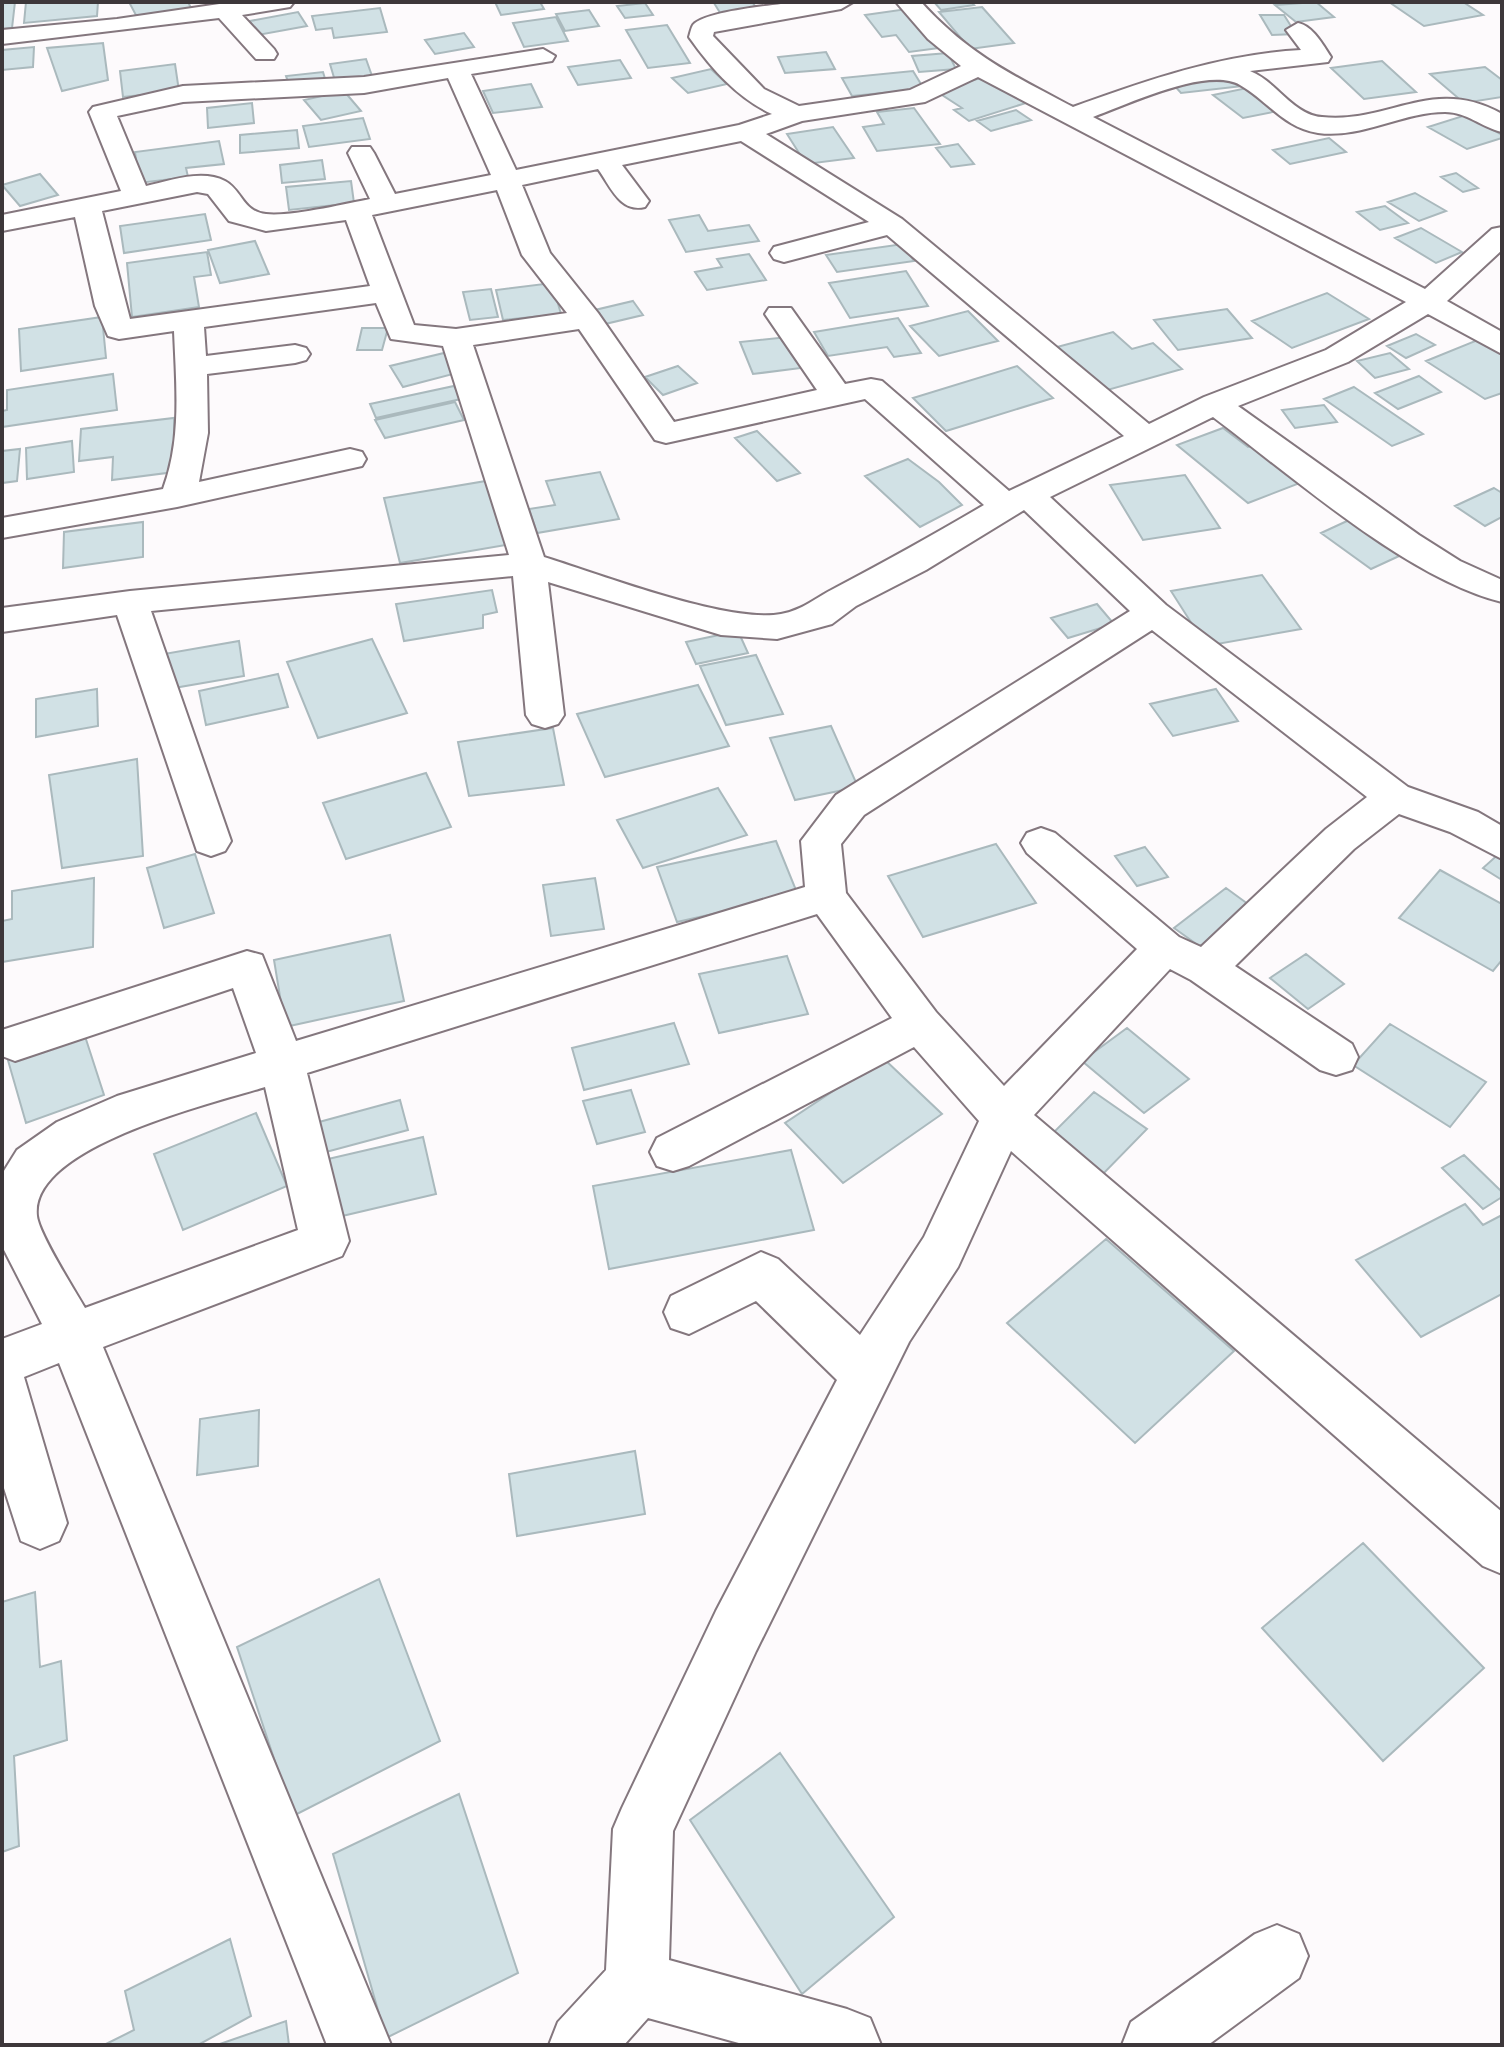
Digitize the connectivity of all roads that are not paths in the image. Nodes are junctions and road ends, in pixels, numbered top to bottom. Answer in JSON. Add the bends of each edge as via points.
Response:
{"nodes":[{"id":1,"x":111,"y":2,"type":"edge"},
{"id":2,"x":282,"y":2,"type":"edge"},
{"id":3,"x":841,"y":2,"type":"edge"},
{"id":4,"x":908,"y":2,"type":"edge"},
{"id":5,"x":227,"y":13,"type":"junction"},
{"id":6,"x":117,"y":26,"type":"junction"},
{"id":7,"x":1298,"y":30,"type":"dead end"},
{"id":8,"x":2,"y":37,"type":"edge"},
{"id":9,"x":265,"y":54,"type":"dead end"},
{"id":10,"x":543,"y":56,"type":"dead end"},
{"id":11,"x":978,"y":67,"type":"junction"},
{"id":12,"x":456,"y":69,"type":"junction"},
{"id":13,"x":1222,"y":70,"type":"junction"},
{"id":14,"x":798,"y":114,"type":"junction"},
{"id":15,"x":1074,"y":115,"type":"junction"},
{"id":16,"x":1502,"y":124,"type":"edge"},
{"id":17,"x":745,"y":132,"type":"junction"},
{"id":18,"x":361,"y":153,"type":"dead end"},
{"id":19,"x":604,"y":159,"type":"junction"},
{"id":20,"x":506,"y":178,"type":"junction"},
{"id":21,"x":136,"y":195,"type":"junction"},
{"id":22,"x":635,"y":201,"type":"dead end"},
{"id":23,"x":386,"y":204,"type":"junction"},
{"id":24,"x":87,"y":208,"type":"junction"},
{"id":25,"x":356,"y":210,"type":"junction"},
{"id":26,"x":2,"y":223,"type":"edge"},
{"id":27,"x":892,"y":225,"type":"junction"},
{"id":28,"x":1502,"y":235,"type":"edge"},
{"id":29,"x":784,"y":253,"type":"dead end"},
{"id":30,"x":386,"y":293,"type":"junction"},
{"id":31,"x":1428,"y":302,"type":"junction"},
{"id":32,"x":780,"y":314,"type":"dead end"},
{"id":33,"x":587,"y":319,"type":"junction"},
{"id":34,"x":189,"y":320,"type":"junction"},
{"id":35,"x":456,"y":338,"type":"junction"},
{"id":36,"x":1502,"y":345,"type":"edge"},
{"id":37,"x":295,"y":354,"type":"dead end"},
{"id":38,"x":190,"y":367,"type":"junction"},
{"id":39,"x":835,"y":393,"type":"junction"},
{"id":40,"x":1215,"y":404,"type":"junction"},
{"id":41,"x":1147,"y":439,"type":"junction"},
{"id":42,"x":350,"y":459,"type":"dead end"},
{"id":43,"x":177,"y":497,"type":"junction"},
{"id":44,"x":1017,"y":500,"type":"junction"},
{"id":45,"x":2,"y":528,"type":"edge"},
{"id":46,"x":529,"y":564,"type":"junction"},
{"id":47,"x":1502,"y":591,"type":"edge"},
{"id":48,"x":130,"y":602,"type":"junction"},
{"id":49,"x":1153,"y":613,"type":"junction"},
{"id":50,"x":2,"y":620,"type":"edge"},
{"id":51,"x":545,"y":715,"type":"dead end"},
{"id":52,"x":1394,"y":797,"type":"junction"},
{"id":53,"x":211,"y":841,"type":"dead end"},
{"id":54,"x":1041,"y":843,"type":"dead end"},
{"id":55,"x":1502,"y":844,"type":"edge"},
{"id":56,"x":826,"y":896,"type":"junction"},
{"id":57,"x":1164,"y":948,"type":"junction"},
{"id":58,"x":1206,"y":968,"type":"junction"},
{"id":59,"x":920,"y":1024,"type":"junction"},
{"id":60,"x":15,"y":1043,"type":"dead end"},
{"id":61,"x":1336,"y":1057,"type":"dead end"},
{"id":62,"x":282,"y":1064,"type":"junction"},
{"id":63,"x":1004,"y":1117,"type":"junction"},
{"id":64,"x":673,"y":1152,"type":"dead end"},
{"id":65,"x":8,"y":1196,"type":"edge"},
{"id":66,"x":689,"y":1312,"type":"dead end"},
{"id":67,"x":73,"y":1335,"type":"junction"},
{"id":68,"x":2,"y":1362,"type":"edge"},
{"id":69,"x":868,"y":1376,"type":"junction"},
{"id":70,"x":2,"y":1385,"type":"edge"},
{"id":71,"x":40,"y":1523,"type":"dead end"},
{"id":72,"x":1502,"y":1547,"type":"edge"},
{"id":73,"x":1277,"y":1956,"type":"dead end"},
{"id":74,"x":637,"y":1983,"type":"junction"},
{"id":75,"x":359,"y":2045,"type":"edge"},
{"id":76,"x":581,"y":2045,"type":"edge"},
{"id":77,"x":849,"y":2045,"type":"edge"},
{"id":78,"x":1154,"y":2045,"type":"edge"}],
"edges":[{"from":1,"to":6,"type":"street"},
{"from":2,"to":5,"type":"street"},
{"from":3,"to":14,"type":"street","via":[[703,28],[701,37],[757,99]]},
{"from":4,"to":11,"type":"street"},
{"from":5,"to":6,"type":"street"},
{"from":5,"to":9,"type":"street"},
{"from":6,"to":8,"type":"street"},
{"from":7,"to":13,"type":"street","via":[[1319,57]]},
{"from":10,"to":12,"type":"street"},
{"from":11,"to":14,"type":"street","via":[[916,97]]},
{"from":11,"to":15,"type":"street"},
{"from":12,"to":20,"type":"street"},
{"from":12,"to":21,"type":"street","via":[[364,85],[183,94],[102,112]]},
{"from":13,"to":15,"type":"street","via":[[1158,83]]},
{"from":13,"to":16,"type":"street","via":[[1244,77],[1317,125],[1433,105],[1465,106]]},
{"from":14,"to":17,"type":"street"},
{"from":15,"to":31,"type":"street"},
{"from":17,"to":19,"type":"street"},
{"from":17,"to":27,"type":"street"},
{"from":18,"to":23,"type":"street"},
{"from":19,"to":20,"type":"street"},
{"from":19,"to":22,"type":"street"},
{"from":20,"to":23,"type":"street"},
{"from":20,"to":33,"type":"street","via":[[536,255]]},
{"from":21,"to":24,"type":"street"},
{"from":21,"to":25,"type":"street","via":[[197,184],[217,187],[239,215],[266,223]]},
{"from":23,"to":25,"type":"street"},
{"from":24,"to":26,"type":"street"},
{"from":24,"to":34,"type":"street","via":[[119,330]]},
{"from":25,"to":30,"type":"street"},
{"from":27,"to":29,"type":"street"},
{"from":27,"to":41,"type":"street"},
{"from":28,"to":31,"type":"street"},
{"from":30,"to":34,"type":"street"},
{"from":30,"to":35,"type":"street","via":[[402,333]]},
{"from":31,"to":36,"type":"street"},
{"from":31,"to":40,"type":"street","via":[[1337,356]]},
{"from":32,"to":39,"type":"street"},
{"from":33,"to":35,"type":"street"},
{"from":33,"to":39,"type":"street","via":[[666,433]]},
{"from":34,"to":38,"type":"street"},
{"from":35,"to":46,"type":"street"},
{"from":37,"to":38,"type":"street"},
{"from":38,"to":43,"type":"street","via":[[192,433]]},
{"from":39,"to":44,"type":"street","via":[[871,388]]},
{"from":40,"to":41,"type":"street"},
{"from":40,"to":47,"type":"street","via":[[1445,570],[1492,592]]},
{"from":41,"to":44,"type":"street"},
{"from":42,"to":43,"type":"street"},
{"from":43,"to":45,"type":"street"},
{"from":44,"to":46,"type":"street","via":[[819,616],[777,627],[721,623]]},
{"from":44,"to":49,"type":"street"},
{"from":46,"to":48,"type":"street"},
{"from":46,"to":51,"type":"street"},
{"from":48,"to":50,"type":"street"},
{"from":48,"to":53,"type":"street"},
{"from":49,"to":52,"type":"street"},
{"from":49,"to":56,"type":"street","via":[[850,805],[821,841]]},
{"from":52,"to":55,"type":"street","via":[[1464,822]]},
{"from":52,"to":58,"type":"street","via":[[1340,839]]},
{"from":54,"to":57,"type":"street"},
{"from":56,"to":59,"type":"street"},
{"from":56,"to":62,"type":"street"},
{"from":57,"to":58,"type":"street"},
{"from":57,"to":63,"type":"street"},
{"from":58,"to":61,"type":"street"},
{"from":59,"to":63,"type":"street"},
{"from":59,"to":64,"type":"street"},
{"from":60,"to":62,"type":"street","via":[[247,967]]},
{"from":62,"to":65,"type":"street","via":[[133,1109],[73,1136],[34,1164]]},
{"from":62,"to":67,"type":"street","via":[[325,1241]]},
{"from":63,"to":69,"type":"street","via":[[941,1252],[891,1326]]},
{"from":63,"to":72,"type":"street"},
{"from":65,"to":67,"type":"street","via":[[13,1220]]},
{"from":66,"to":69,"type":"street","via":[[761,1274]]},
{"from":67,"to":68,"type":"street"},
{"from":67,"to":75,"type":"street"},
{"from":69,"to":74,"type":"street","via":[[736,1631],[643,1829]]},
{"from":70,"to":71,"type":"street"},
{"from":73,"to":78,"type":"street"},
{"from":74,"to":76,"type":"street"},
{"from":74,"to":77,"type":"street"}]}
